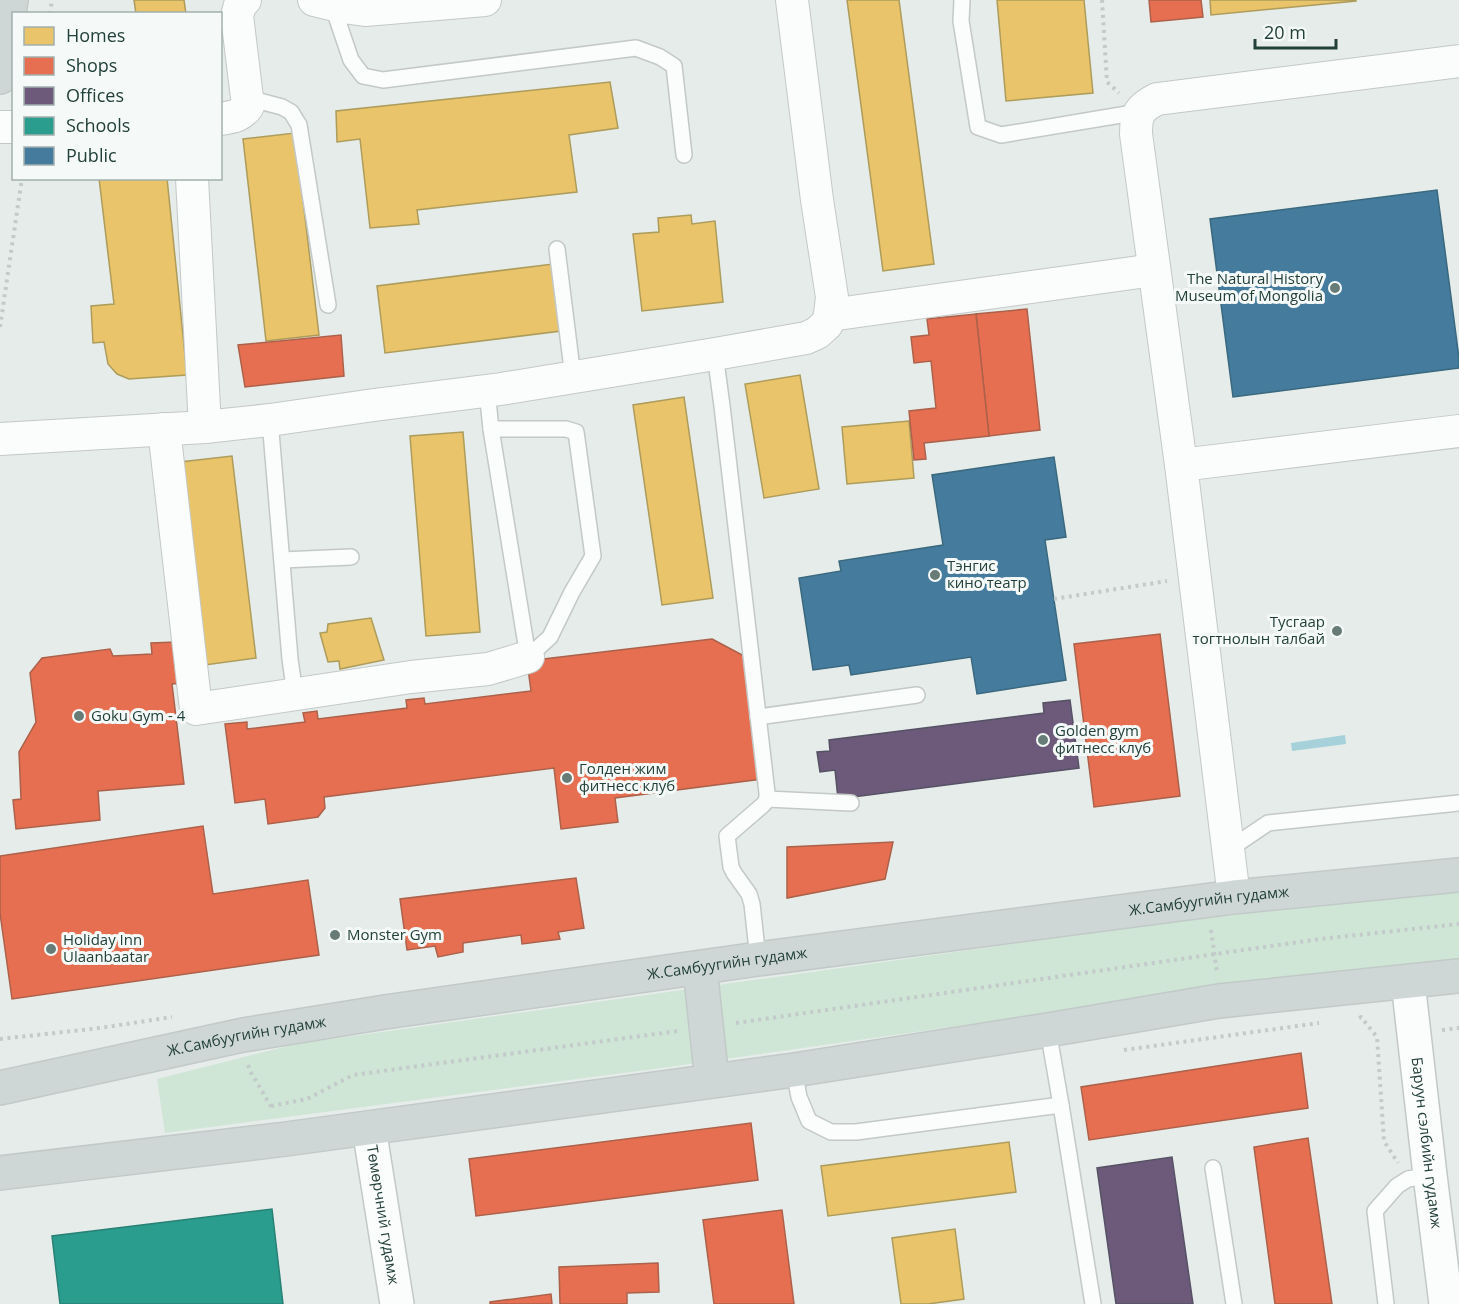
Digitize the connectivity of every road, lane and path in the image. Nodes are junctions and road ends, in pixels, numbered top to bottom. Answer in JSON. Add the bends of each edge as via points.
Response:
{"nodes":[{"id":1,"x":11,"y":0,"type":"edge"},
{"id":2,"x":245,"y":0,"type":"edge"},
{"id":3,"x":485,"y":0,"type":"edge"},
{"id":4,"x":792,"y":0,"type":"edge"},
{"id":5,"x":962,"y":0,"type":"edge"},
{"id":6,"x":1102,"y":0,"type":"edge"},
{"id":7,"x":323,"y":2,"type":"edge"},
{"id":8,"x":1459,"y":61,"type":"edge"},
{"id":9,"x":0,"y":77,"type":"edge"},
{"id":10,"x":248,"y":98,"type":"junction"},
{"id":11,"x":1140,"y":111,"type":"junction"},
{"id":12,"x":222,"y":118,"type":"edge"},
{"id":13,"x":684,"y":155,"type":"dead end"},
{"id":14,"x":22,"y":180,"type":"edge"},
{"id":15,"x":192,"y":180,"type":"edge"},
{"id":16,"x":557,"y":249,"type":"dead end"},
{"id":17,"x":1154,"y":270,"type":"junction"},
{"id":18,"x":328,"y":305,"type":"dead end"},
{"id":19,"x":830,"y":315,"type":"junction"},
{"id":20,"x":0,"y":327,"type":"edge"},
{"id":21,"x":715,"y":354,"type":"junction"},
{"id":22,"x":573,"y":377,"type":"junction"},
{"id":23,"x":487,"y":391,"type":"junction"},
{"id":24,"x":270,"y":420,"type":"junction"},
{"id":25,"x":205,"y":427,"type":"junction"},
{"id":26,"x":164,"y":429,"type":"junction"},
{"id":27,"x":491,"y":429,"type":"junction"},
{"id":28,"x":1459,"y":431,"type":"edge"},
{"id":29,"x":0,"y":439,"type":"edge"},
{"id":30,"x":1181,"y":465,"type":"junction"},
{"id":31,"x":351,"y":557,"type":"dead end"},
{"id":32,"x":282,"y":560,"type":"junction"},
{"id":33,"x":1170,"y":581,"type":"dead end"},
{"id":34,"x":1054,"y":599,"type":"dead end"},
{"id":35,"x":528,"y":657,"type":"junction"},
{"id":36,"x":295,"y":694,"type":"junction"},
{"id":37,"x":917,"y":695,"type":"dead end"},
{"id":38,"x":758,"y":717,"type":"junction"},
{"id":39,"x":767,"y":799,"type":"junction"},
{"id":40,"x":850,"y":803,"type":"dead end"},
{"id":41,"x":1459,"y":803,"type":"edge"},
{"id":42,"x":1228,"y":850,"type":"junction"},
{"id":43,"x":1459,"y":875,"type":"edge"},
{"id":44,"x":1220,"y":899,"type":"junction"},
{"id":45,"x":1459,"y":924,"type":"edge"},
{"id":46,"x":1215,"y":955,"type":"junction"},
{"id":47,"x":758,"y":959,"type":"junction"},
{"id":48,"x":700,"y":968,"type":"junction"},
{"id":49,"x":1459,"y":976,"type":"edge"},
{"id":50,"x":1408,"y":982,"type":"junction"},
{"id":51,"x":1219,"y":1001,"type":"junction"},
{"id":52,"x":706,"y":1028,"type":"junction"},
{"id":53,"x":1048,"y":1030,"type":"junction"},
{"id":54,"x":243,"y":1035,"type":"junction"},
{"id":55,"x":1224,"y":1037,"type":"dead end"},
{"id":56,"x":794,"y":1070,"type":"junction"},
{"id":57,"x":712,"y":1081,"type":"junction"},
{"id":58,"x":0,"y":1088,"type":"edge"},
{"id":59,"x":1061,"y":1105,"type":"junction"},
{"id":60,"x":271,"y":1106,"type":"junction"},
{"id":61,"x":369,"y":1128,"type":"junction"},
{"id":62,"x":286,"y":1139,"type":"junction"},
{"id":63,"x":1213,"y":1167,"type":"dead end"},
{"id":64,"x":0,"y":1173,"type":"edge"},
{"id":65,"x":1430,"y":1175,"type":"junction"},
{"id":66,"x":397,"y":1304,"type":"edge"},
{"id":67,"x":1094,"y":1304,"type":"edge"},
{"id":68,"x":1234,"y":1304,"type":"edge"},
{"id":69,"x":1386,"y":1304,"type":"edge"},
{"id":70,"x":1446,"y":1304,"type":"edge"}],
"edges":[{"from":1,"to":9,"type":"main road"},
{"from":2,"to":10,"type":"street","via":[[237,16]]},
{"from":3,"to":7,"type":"street","via":[[365,10]]},
{"from":4,"to":19,"type":"street","via":[[832,297]]},
{"from":5,"to":11,"type":"lane","via":[[961,21],[978,127],[1001,135]]},
{"from":6,"to":11,"type":"path","via":[[1107,82]]},
{"from":7,"to":13,"type":"lane","via":[[363,76],[383,80],[636,48],[660,57],[674,66]]},
{"from":8,"to":11,"type":"street","via":[[1157,99]]},
{"from":10,"to":12,"type":"street","via":[[244,112]]},
{"from":10,"to":18,"type":"lane","via":[[282,107],[291,112],[299,125]]},
{"from":11,"to":17,"type":"street","via":[[1136,134]]},
{"from":14,"to":20,"type":"path"},
{"from":15,"to":25,"type":"street"},
{"from":16,"to":22,"type":"lane"},
{"from":17,"to":19,"type":"street"},
{"from":17,"to":30,"type":"street"},
{"from":19,"to":21,"type":"street","via":[[827,324],[806,338]]},
{"from":21,"to":22,"type":"street"},
{"from":21,"to":38,"type":"lane"},
{"from":22,"to":23,"type":"street"},
{"from":23,"to":24,"type":"street"},
{"from":23,"to":27,"type":"lane"},
{"from":24,"to":25,"type":"street"},
{"from":24,"to":32,"type":"lane"},
{"from":25,"to":26,"type":"street"},
{"from":26,"to":29,"type":"street"},
{"from":26,"to":36,"type":"street","via":[[196,709]]},
{"from":27,"to":35,"type":"lane"},
{"from":27,"to":35,"type":"lane","via":[[576,432],[593,556],[550,637]]},
{"from":28,"to":30,"type":"street"},
{"from":30,"to":42,"type":"street"},
{"from":31,"to":32,"type":"lane"},
{"from":32,"to":36,"type":"lane"},
{"from":33,"to":34,"type":"path"},
{"from":35,"to":36,"type":"street","via":[[488,669]]},
{"from":37,"to":38,"type":"lane"},
{"from":38,"to":39,"type":"lane"},
{"from":39,"to":40,"type":"lane"},
{"from":39,"to":47,"type":"lane","via":[[727,836],[731,867],[752,904]]},
{"from":41,"to":42,"type":"lane","via":[[1268,823]]},
{"from":42,"to":44,"type":"street"},
{"from":43,"to":44,"type":"main road","name":"Ж.Самбуугийн гудамж"},
{"from":44,"to":46,"type":"path"},
{"from":44,"to":47,"type":"main road","name":"Ж.Самбуугийн гудамж"},
{"from":45,"to":46,"type":"path"},
{"from":46,"to":51,"type":"path"},
{"from":46,"to":52,"type":"path"},
{"from":47,"to":48,"type":"main road","name":"Ж.Самбуугийн гудамж"},
{"from":48,"to":52,"type":"main road"},
{"from":48,"to":54,"type":"main road","name":"Ж.Самбуугийн гудамж"},
{"from":49,"to":50,"type":"main road"},
{"from":50,"to":51,"type":"main road"},
{"from":50,"to":65,"type":"main road","name":"Баруун сэлбийн гудамж"},
{"from":51,"to":53,"type":"main road"},
{"from":51,"to":55,"type":"path"},
{"from":52,"to":57,"type":"main road"},
{"from":52,"to":60,"type":"path","via":[[353,1075],[307,1099]]},
{"from":53,"to":56,"type":"main road"},
{"from":53,"to":59,"type":"lane"},
{"from":54,"to":58,"type":"main road","name":"Ж.Самбуугийн гудамж"},
{"from":54,"to":60,"type":"path","via":[[250,1071]]},
{"from":56,"to":57,"type":"main road"},
{"from":56,"to":59,"type":"lane","via":[[809,1121],[831,1132]]},
{"from":57,"to":61,"type":"main road"},
{"from":59,"to":67,"type":"lane"},
{"from":60,"to":62,"type":"path"},
{"from":61,"to":62,"type":"main road"},
{"from":61,"to":66,"type":"main road","name":"Төмөрчний гудамж"},
{"from":62,"to":64,"type":"main road"},
{"from":63,"to":68,"type":"lane"},
{"from":65,"to":69,"type":"lane","via":[[1408,1179],[1397,1186],[1375,1211]]},
{"from":65,"to":70,"type":"main road","name":"Баруун сэлбийн гудамж"}]}
